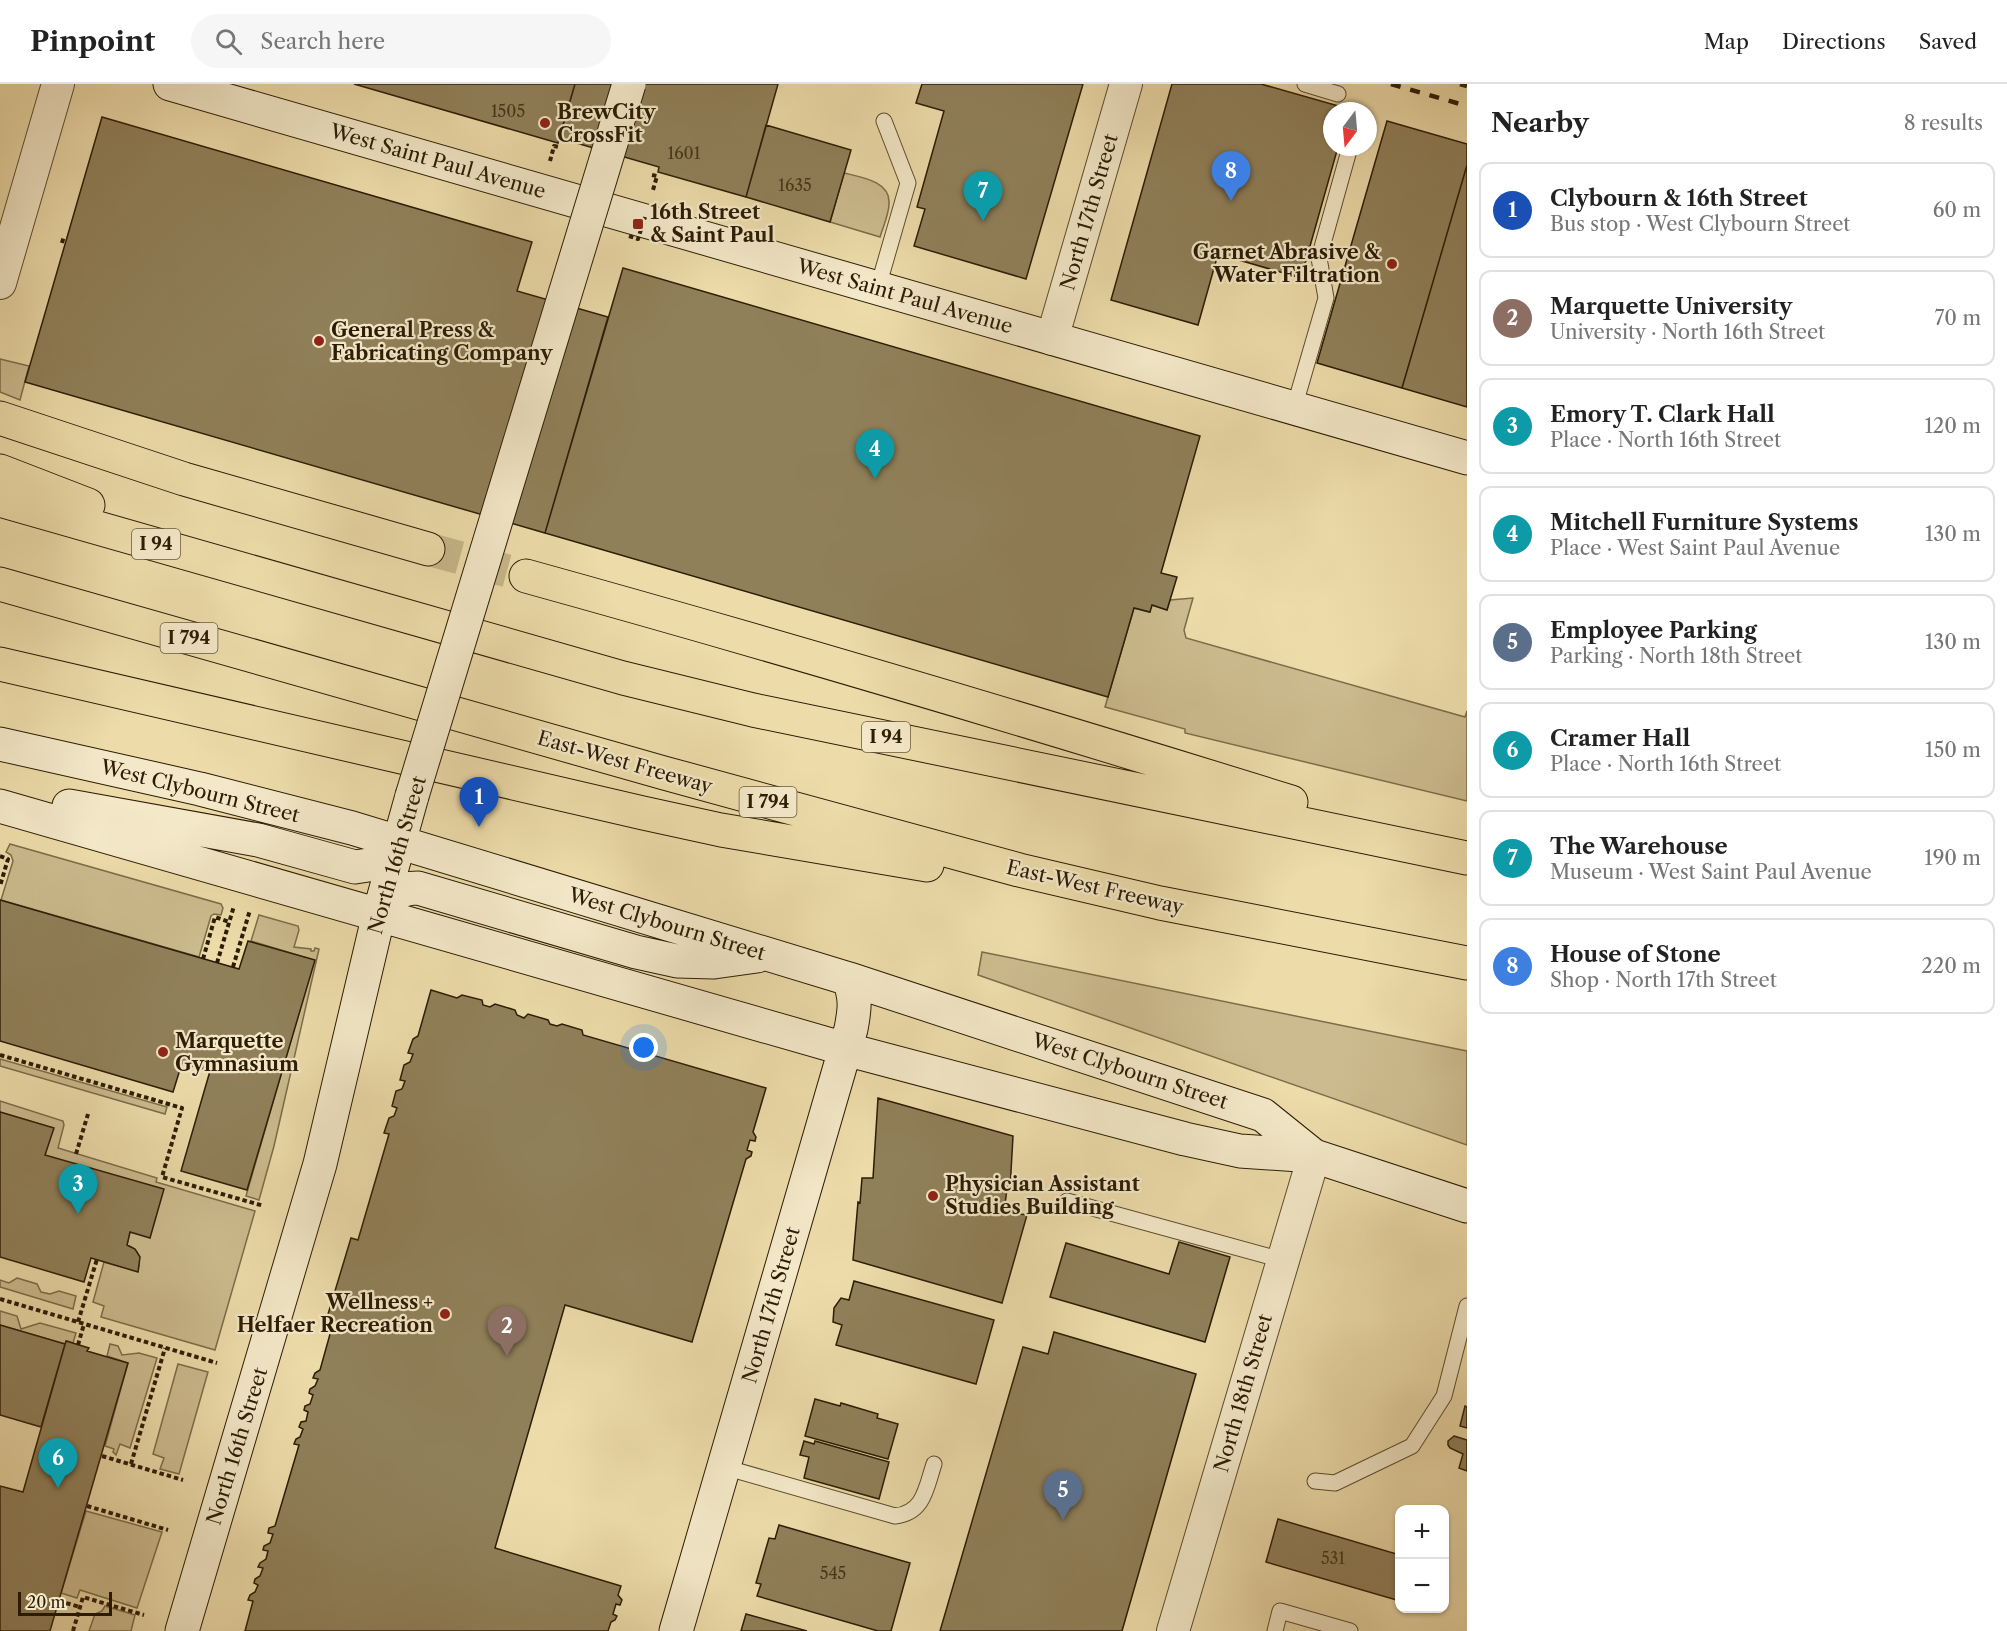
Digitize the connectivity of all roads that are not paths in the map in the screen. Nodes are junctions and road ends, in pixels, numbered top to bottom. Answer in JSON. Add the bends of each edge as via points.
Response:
{"nodes":[{"id":1,"x":58,"y":84,"type":"edge"},
{"id":2,"x":170,"y":84,"type":"edge"},
{"id":3,"x":629,"y":84,"type":"edge"},
{"id":4,"x":1126,"y":84,"type":"edge"},
{"id":5,"x":1305,"y":84,"type":"edge"},
{"id":6,"x":1338,"y":94,"type":"dead end"},
{"id":7,"x":884,"y":121,"type":"dead end"},
{"id":8,"x":1347,"y":156,"type":"edge"},
{"id":9,"x":0,"y":283,"type":"edge"},
{"id":10,"x":878,"y":287,"type":"junction"},
{"id":11,"x":1053,"y":339,"type":"junction"},
{"id":12,"x":1294,"y":408,"type":"junction"},
{"id":13,"x":0,"y":418,"type":"edge"},
{"id":14,"x":1467,"y":458,"type":"edge"},
{"id":15,"x":0,"y":471,"type":"edge"},
{"id":16,"x":0,"y":500,"type":"edge"},
{"id":17,"x":428,"y":549,"type":"tunnel mouth"},
{"id":18,"x":526,"y":576,"type":"tunnel mouth"},
{"id":19,"x":0,"y":584,"type":"edge"},
{"id":20,"x":312,"y":588,"type":"junction"},
{"id":21,"x":0,"y":664,"type":"edge"},
{"id":22,"x":0,"y":744,"type":"edge"},
{"id":23,"x":0,"y":799,"type":"edge"},
{"id":24,"x":0,"y":806,"type":"edge"},
{"id":25,"x":398,"y":842,"type":"junction"},
{"id":26,"x":1467,"y":857,"type":"edge"},
{"id":27,"x":1160,"y":903,"type":"junction"},
{"id":28,"x":379,"y":914,"type":"junction"},
{"id":29,"x":770,"y":956,"type":"junction"},
{"id":30,"x":1467,"y":963,"type":"edge"},
{"id":31,"x":849,"y":979,"type":"junction"},
{"id":32,"x":845,"y":1049,"type":"junction"},
{"id":33,"x":1314,"y":1156,"type":"junction"},
{"id":34,"x":1066,"y":1201,"type":"dead end"},
{"id":35,"x":1467,"y":1206,"type":"edge"},
{"id":36,"x":1282,"y":1260,"type":"junction"},
{"id":37,"x":1467,"y":1306,"type":"edge"},
{"id":38,"x":934,"y":1464,"type":"dead end"},
{"id":39,"x":724,"y":1467,"type":"junction"},
{"id":40,"x":1315,"y":1481,"type":"dead end"},
{"id":41,"x":182,"y":1631,"type":"edge"},
{"id":42,"x":676,"y":1631,"type":"edge"},
{"id":43,"x":1173,"y":1631,"type":"edge"},
{"id":44,"x":1275,"y":1631,"type":"edge"},
{"id":45,"x":1350,"y":1631,"type":"edge"}],
"edges":[{"from":1,"to":9,"type":"street"},
{"from":2,"to":10,"type":"street","name":"West Saint Paul Avenue"},
{"from":3,"to":25,"type":"street","name":"North 16th Street","bridge":true},
{"from":4,"to":11,"type":"street","name":"North 17th Street"},
{"from":5,"to":6,"type":"lane"},
{"from":7,"to":10,"type":"lane","via":[[908,183]]},
{"from":8,"to":12,"type":"lane","via":[[1319,258],[1326,298]]},
{"from":10,"to":11,"type":"street","name":"West Saint Paul Avenue"},
{"from":11,"to":12,"type":"street","name":"West Saint Paul Avenue"},
{"from":12,"to":14,"type":"street","name":"West Saint Paul Avenue"},
{"from":13,"to":17,"type":"highway","via":[[184,479]]},
{"from":15,"to":20,"type":"highway"},
{"from":16,"to":20,"type":"highway","number":"I 94"},
{"from":18,"to":26,"type":"highway","via":[[1039,725]]},
{"from":19,"to":27,"type":"highway","name":"East-West Freeway","number":"I 794","via":[[698,782],[1019,870]]},
{"from":20,"to":26,"type":"highway","number":"I 94","via":[[623,678],[753,710]]},
{"from":21,"to":27,"type":"highway","via":[[721,830]]},
{"from":22,"to":25,"type":"street","name":"West Clybourn Street","via":[[200,789]]},
{"from":23,"to":25,"type":"street","via":[[72,806],[258,840],[355,867],[384,860]]},
{"from":24,"to":28,"type":"street","name":"West Clybourn Street"},
{"from":25,"to":28,"type":"street","name":"North 16th Street"},
{"from":25,"to":29,"type":"street","name":"West Clybourn Street"},
{"from":27,"to":30,"type":"highway","name":"East-West Freeway"},
{"from":28,"to":29,"type":"street","via":[[396,893],[417,888],[677,961]]},
{"from":28,"to":32,"type":"street","name":"West Clybourn Street"},
{"from":28,"to":41,"type":"street","name":"North 16th Street","via":[[320,1164]]},
{"from":29,"to":31,"type":"street","name":"West Clybourn Street"},
{"from":31,"to":32,"type":"street","name":"North 17th Street","via":[[856,1008]]},
{"from":31,"to":33,"type":"street","name":"West Clybourn Street","via":[[1263,1115]]},
{"from":32,"to":33,"type":"street","name":"West Clybourn Street","via":[[1185,1139],[1240,1151]]},
{"from":32,"to":39,"type":"street","name":"North 17th Street"},
{"from":33,"to":35,"type":"street","name":"West Clybourn Street"},
{"from":33,"to":36,"type":"street","name":"North 18th Street"},
{"from":34,"to":36,"type":"lane"},
{"from":36,"to":43,"type":"street","name":"North 18th Street"},
{"from":37,"to":40,"type":"lane","via":[[1444,1396],[1412,1446],[1335,1483]]},
{"from":38,"to":39,"type":"lane","via":[[917,1507],[908,1514],[895,1516]]},
{"from":39,"to":42,"type":"street","name":"North 17th Street"},
{"from":44,"to":45,"type":"lane","via":[[1281,1611]]}]}
